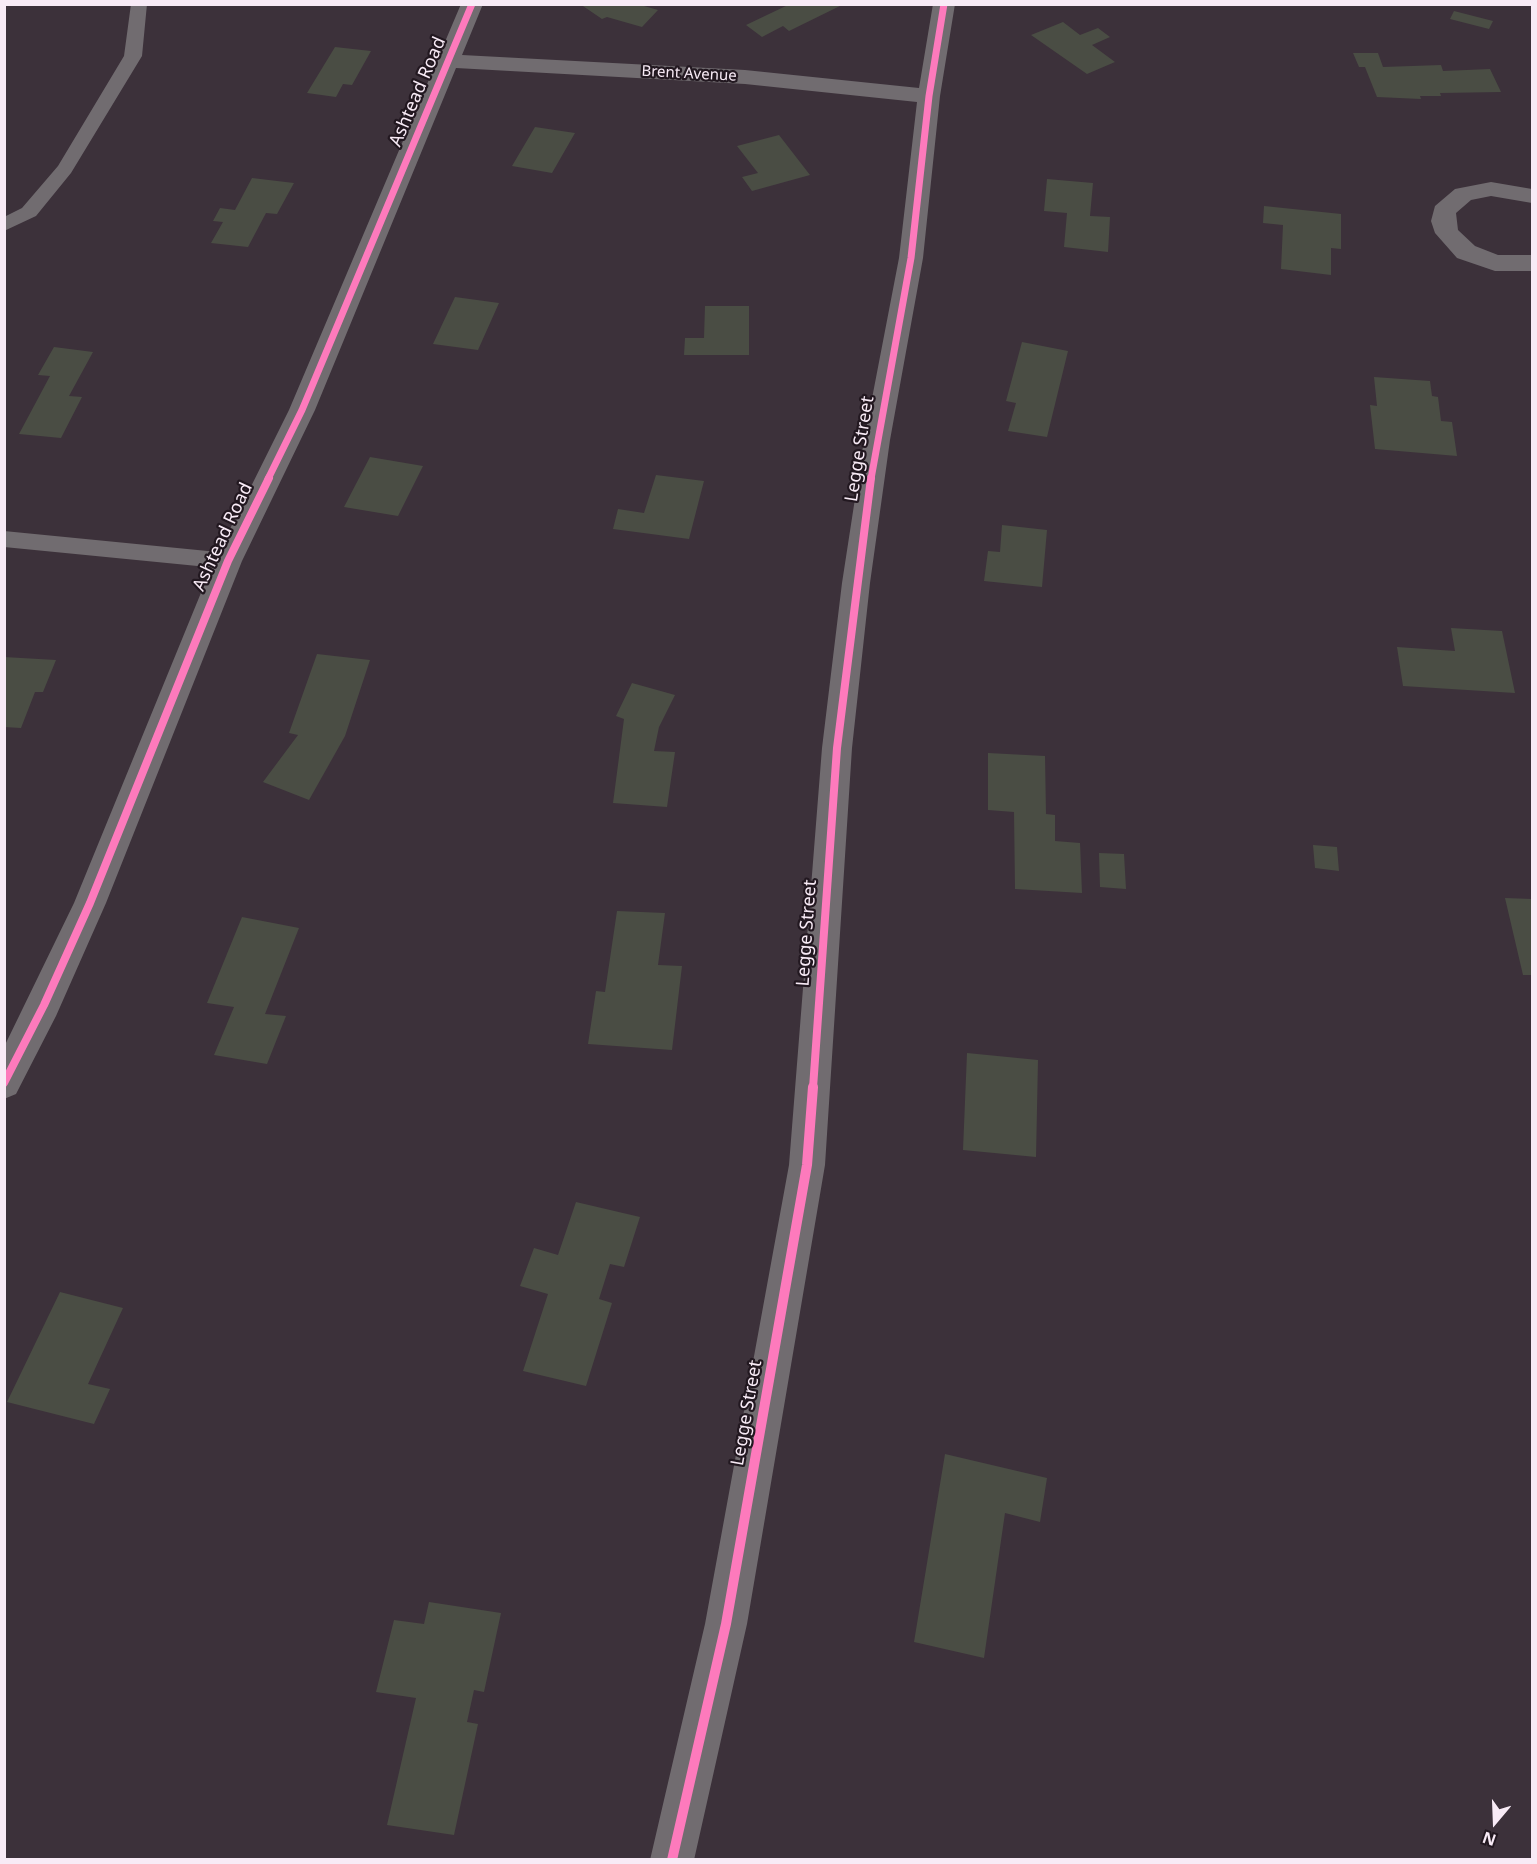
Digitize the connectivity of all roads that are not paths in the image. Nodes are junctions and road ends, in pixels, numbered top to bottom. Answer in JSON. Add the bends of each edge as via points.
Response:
{"nodes":[{"id":1,"x":140,"y":4,"type":"edge"},
{"id":2,"x":472,"y":4,"type":"edge"},
{"id":3,"x":944,"y":4,"type":"edge"},
{"id":4,"x":449,"y":61,"type":"junction"},
{"id":5,"x":929,"y":96,"type":"junction"},
{"id":6,"x":1533,"y":196,"type":"edge"},
{"id":7,"x":4,"y":225,"type":"edge"},
{"id":8,"x":1533,"y":263,"type":"edge"},
{"id":9,"x":4,"y":539,"type":"edge"},
{"id":10,"x":228,"y":561,"type":"junction"},
{"id":11,"x":4,"y":1083,"type":"edge"},
{"id":12,"x":672,"y":1860,"type":"edge"}],
"edges":[{"from":1,"to":7,"type":"lane","via":[[133,56],[65,169],[29,212]]},
{"from":2,"to":4,"type":"street","name":"Ashtead Road"},
{"from":3,"to":5,"type":"street","name":"Legge Street"},
{"from":4,"to":5,"type":"street","name":"Brent Avenue","via":[[745,77]]},
{"from":4,"to":10,"type":"street","name":"Ashtead Road","via":[[302,410]]},
{"from":5,"to":12,"type":"street","name":"Legge Street","via":[[911,258],[877,440],[845,680],[807,1165],[726,1624]]},
{"from":6,"to":8,"type":"street","via":[[1507,190],[1471,192],[1451,202],[1443,221],[1447,233],[1466,252],[1495,263]]},
{"from":9,"to":10,"type":"lane"},
{"from":10,"to":11,"type":"street","name":"Ashtead Road","via":[[90,903]]}]}
